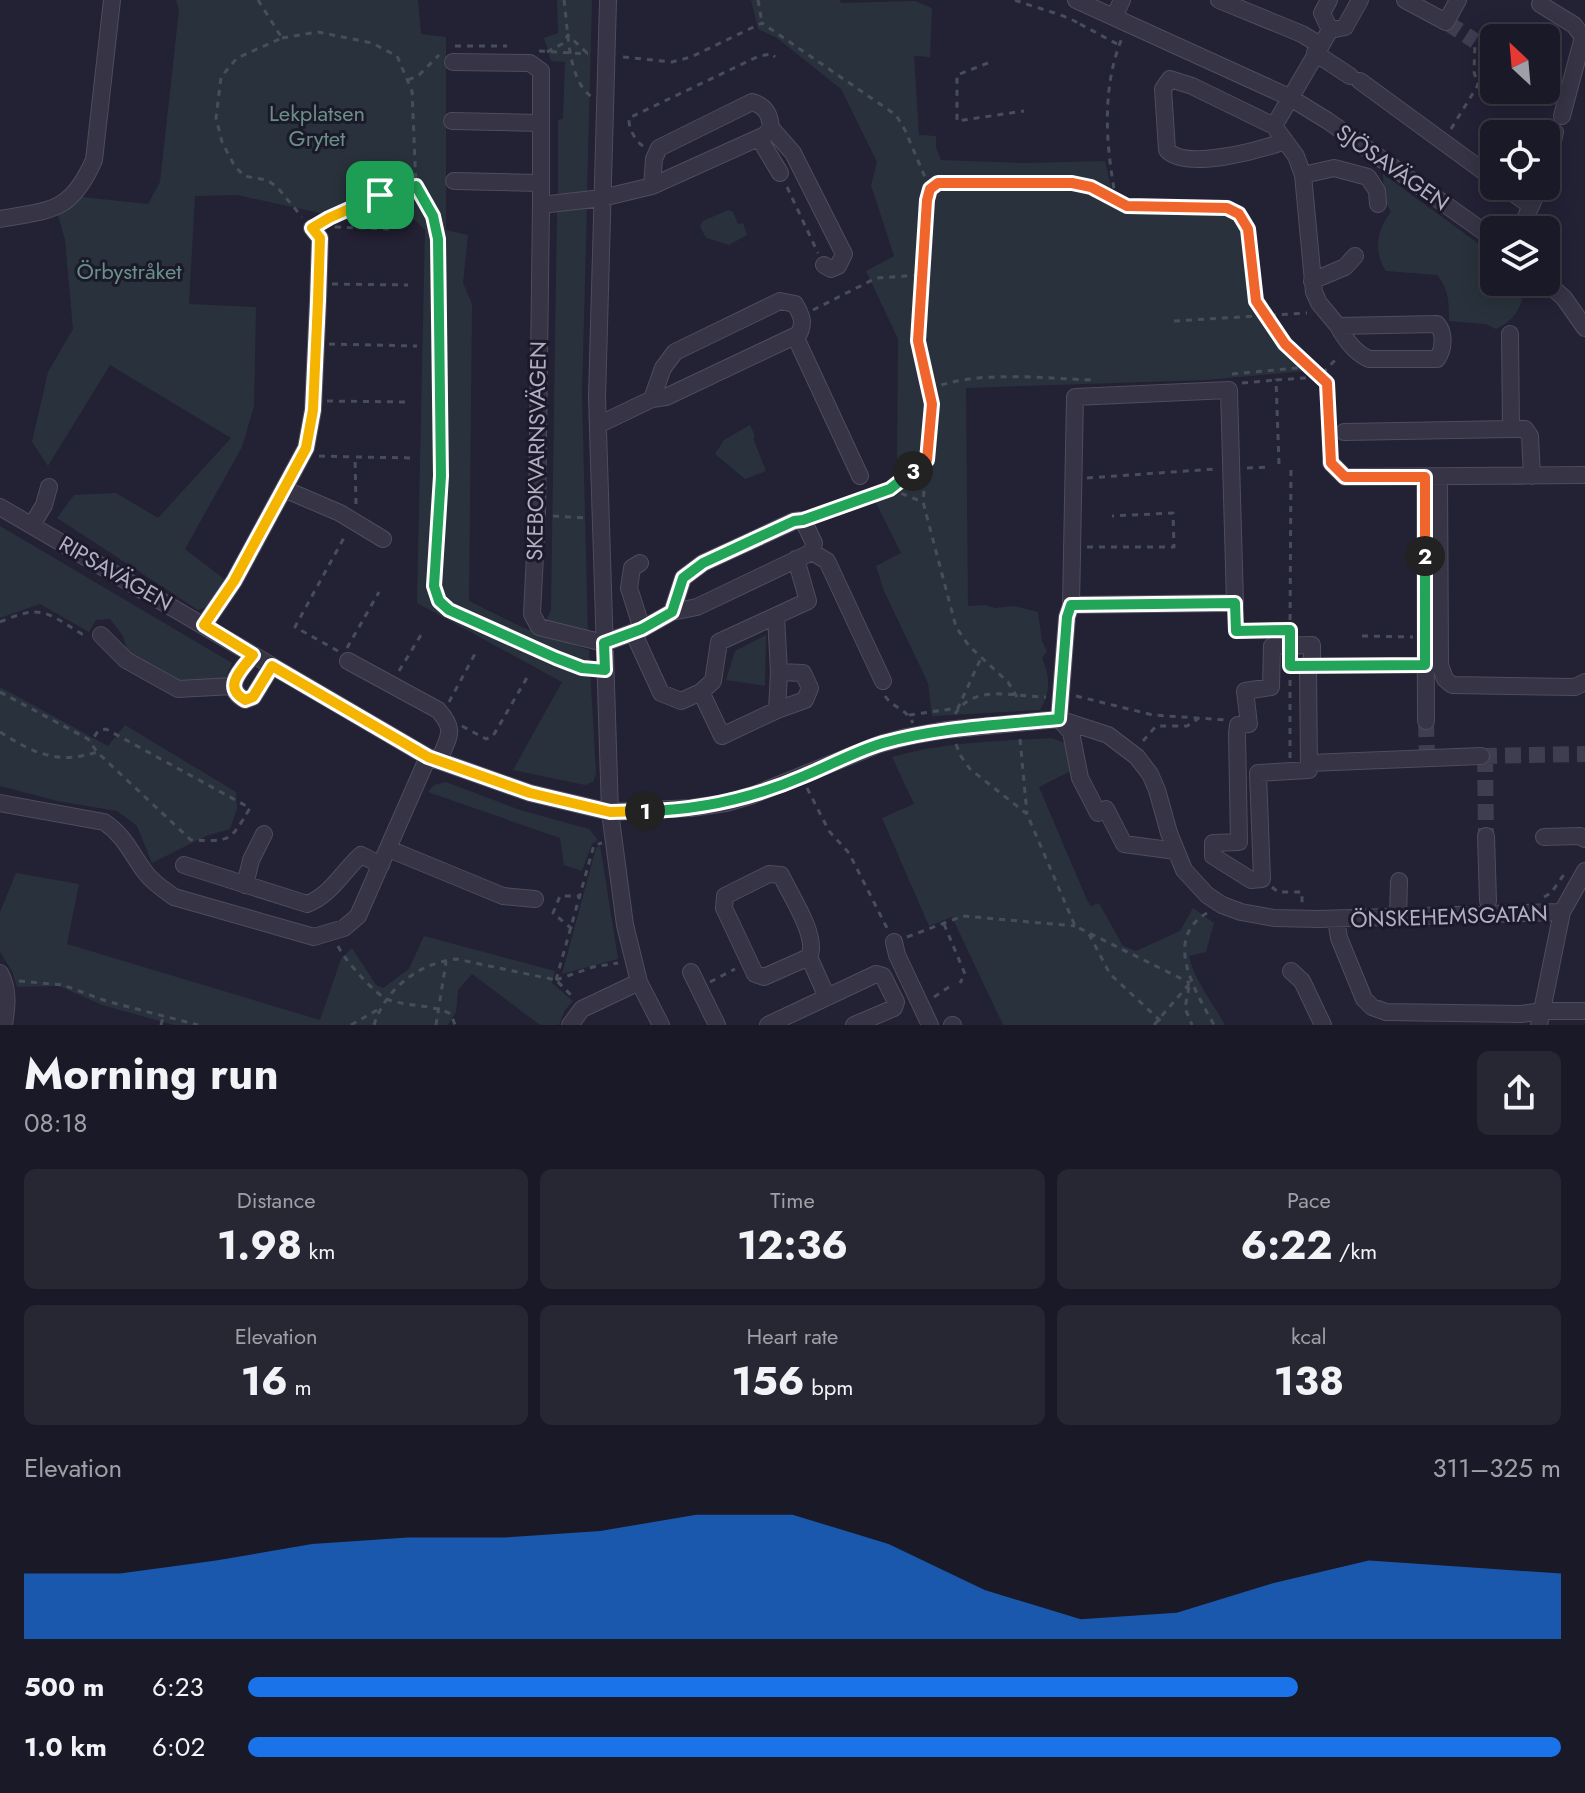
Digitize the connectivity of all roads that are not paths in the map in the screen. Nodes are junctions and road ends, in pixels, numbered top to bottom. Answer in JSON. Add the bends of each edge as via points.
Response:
{"nodes":[{"id":1,"x":112,"y":0,"type":"edge"},
{"id":2,"x":608,"y":0,"type":"edge"},
{"id":3,"x":1122,"y":0,"type":"edge"},
{"id":4,"x":1219,"y":0,"type":"edge"},
{"id":5,"x":1329,"y":0,"type":"edge"},
{"id":6,"x":1360,"y":0,"type":"edge"},
{"id":7,"x":1405,"y":0,"type":"edge"},
{"id":8,"x":1458,"y":0,"type":"edge"},
{"id":9,"x":1540,"y":4,"type":"dead end"},
{"id":10,"x":1077,"y":7,"type":"edge"},
{"id":11,"x":1122,"y":20,"type":"junction"},
{"id":12,"x":1330,"y":30,"type":"junction"},
{"id":13,"x":1318,"y":49,"type":"junction"},
{"id":14,"x":453,"y":62,"type":"dead end"},
{"id":15,"x":1289,"y":97,"type":"junction"},
{"id":16,"x":1562,"y":116,"type":"dead end"},
{"id":17,"x":452,"y":121,"type":"dead end"},
{"id":18,"x":540,"y":123,"type":"junction"},
{"id":19,"x":1274,"y":126,"type":"junction"},
{"id":20,"x":765,"y":133,"type":"junction"},
{"id":21,"x":1285,"y":141,"type":"junction"},
{"id":22,"x":1480,"y":169,"type":"edge"},
{"id":23,"x":780,"y":173,"type":"road end"},
{"id":24,"x":1303,"y":175,"type":"junction"},
{"id":25,"x":454,"y":181,"type":"dead end"},
{"id":26,"x":539,"y":183,"type":"junction"},
{"id":27,"x":652,"y":186,"type":"junction"},
{"id":28,"x":602,"y":198,"type":"junction"},
{"id":29,"x":1523,"y":200,"type":"edge"},
{"id":30,"x":1534,"y":200,"type":"edge"},
{"id":31,"x":1378,"y":204,"type":"dead end"},
{"id":32,"x":541,"y":205,"type":"junction"},
{"id":33,"x":1531,"y":206,"type":"junction"},
{"id":34,"x":1526,"y":216,"type":"edge"},
{"id":35,"x":0,"y":219,"type":"edge"},
{"id":36,"x":319,"y":224,"type":"road end"},
{"id":37,"x":1480,"y":229,"type":"edge"},
{"id":38,"x":1355,"y":256,"type":"dead end"},
{"id":39,"x":824,"y":265,"type":"road end"},
{"id":40,"x":1312,"y":281,"type":"junction"},
{"id":41,"x":1560,"y":294,"type":"edge"},
{"id":42,"x":1338,"y":326,"type":"junction"},
{"id":43,"x":1585,"y":328,"type":"edge"},
{"id":44,"x":1510,"y":334,"type":"dead end"},
{"id":45,"x":795,"y":336,"type":"junction"},
{"id":46,"x":652,"y":399,"type":"junction"},
{"id":47,"x":598,"y":425,"type":"junction"},
{"id":48,"x":1511,"y":429,"type":"junction"},
{"id":49,"x":1337,"y":435,"type":"road end"},
{"id":50,"x":1331,"y":463,"type":"dead end"},
{"id":51,"x":1585,"y":475,"type":"edge"},
{"id":52,"x":860,"y":476,"type":"dead end"},
{"id":53,"x":1532,"y":476,"type":"junction"},
{"id":54,"x":1432,"y":477,"type":"junction"},
{"id":55,"x":49,"y":487,"type":"dead end"},
{"id":56,"x":284,"y":489,"type":"junction"},
{"id":57,"x":0,"y":507,"type":"edge"},
{"id":58,"x":32,"y":525,"type":"junction"},
{"id":59,"x":383,"y":539,"type":"dead end"},
{"id":60,"x":804,"y":555,"type":"junction"},
{"id":61,"x":640,"y":563,"type":"dead end"},
{"id":62,"x":1071,"y":605,"type":"junction"},
{"id":63,"x":672,"y":612,"type":"junction"},
{"id":64,"x":776,"y":616,"type":"junction"},
{"id":65,"x":204,"y":625,"type":"junction"},
{"id":66,"x":638,"y":631,"type":"junction"},
{"id":67,"x":101,"y":635,"type":"road end"},
{"id":68,"x":604,"y":643,"type":"junction"},
{"id":69,"x":253,"y":655,"type":"junction"},
{"id":70,"x":348,"y":661,"type":"dead end"},
{"id":71,"x":272,"y":666,"type":"junction"},
{"id":72,"x":779,"y":672,"type":"junction"},
{"id":73,"x":1425,"y":673,"type":"junction"},
{"id":74,"x":1445,"y":679,"type":"junction"},
{"id":75,"x":883,"y":681,"type":"road end"},
{"id":76,"x":1585,"y":682,"type":"edge"},
{"id":77,"x":233,"y":686,"type":"junction"},
{"id":78,"x":701,"y":692,"type":"junction"},
{"id":79,"x":777,"y":710,"type":"junction"},
{"id":80,"x":1059,"y":719,"type":"junction"},
{"id":81,"x":1426,"y":721,"type":"tunnel mouth"},
{"id":82,"x":1481,"y":756,"type":"tunnel mouth"},
{"id":83,"x":433,"y":759,"type":"junction"},
{"id":84,"x":1309,"y":763,"type":"junction"},
{"id":85,"x":0,"y":803,"type":"edge"},
{"id":86,"x":610,"y":812,"type":"junction"},
{"id":87,"x":264,"y":834,"type":"dead end"},
{"id":88,"x":1486,"y":836,"type":"tunnel mouth"},
{"id":89,"x":1544,"y":837,"type":"dead end"},
{"id":90,"x":1585,"y":839,"type":"edge"},
{"id":91,"x":389,"y":849,"type":"junction"},
{"id":92,"x":1176,"y":851,"type":"junction"},
{"id":93,"x":184,"y":865,"type":"dead end"},
{"id":94,"x":381,"y":865,"type":"junction"},
{"id":95,"x":1577,"y":869,"type":"edge"},
{"id":96,"x":1399,"y":881,"type":"dead end"},
{"id":97,"x":245,"y":885,"type":"junction"},
{"id":98,"x":535,"y":899,"type":"dead end"},
{"id":99,"x":1488,"y":901,"type":"dead end"},
{"id":100,"x":1562,"y":912,"type":"junction"},
{"id":101,"x":1398,"y":917,"type":"junction"},
{"id":102,"x":1336,"y":919,"type":"junction"},
{"id":103,"x":894,"y":942,"type":"road end"},
{"id":104,"x":809,"y":957,"type":"junction"},
{"id":105,"x":1291,"y":971,"type":"dead end"},
{"id":106,"x":2,"y":978,"type":"edge"},
{"id":107,"x":694,"y":980,"type":"road end"},
{"id":108,"x":639,"y":982,"type":"junction"},
{"id":109,"x":827,"y":997,"type":"junction"},
{"id":110,"x":1585,"y":1011,"type":"edge"},
{"id":111,"x":1540,"y":1018,"type":"edge"},
{"id":112,"x":1439,"y":1019,"type":"edge"},
{"id":113,"x":4,"y":1025,"type":"edge"},
{"id":114,"x":570,"y":1025,"type":"edge"},
{"id":115,"x":661,"y":1025,"type":"edge"},
{"id":116,"x":717,"y":1025,"type":"edge"},
{"id":117,"x":768,"y":1025,"type":"edge"},
{"id":118,"x":854,"y":1025,"type":"edge"},
{"id":119,"x":930,"y":1025,"type":"edge"},
{"id":120,"x":1323,"y":1025,"type":"edge"}],
"edges":[{"from":1,"to":35,"type":"street","via":[[94,160],[84,183],[53,210]]},
{"from":2,"to":28,"type":"street"},
{"from":3,"to":11,"type":"street"},
{"from":4,"to":13,"type":"street","via":[[1302,34]]},
{"from":5,"to":12,"type":"street","via":[[1322,13]]},
{"from":6,"to":12,"type":"street","via":[[1345,27]]},
{"from":7,"to":8,"type":"street","via":[[1446,22]]},
{"from":9,"to":16,"type":"street","via":[[1574,25],[1583,37]]},
{"from":10,"to":11,"type":"street","name":"SJÖSAVÄGEN"},
{"from":11,"to":15,"type":"street","name":"SJÖSAVÄGEN"},
{"from":12,"to":13,"type":"street"},
{"from":13,"to":15,"type":"street"},
{"from":13,"to":22,"type":"street"},
{"from":14,"to":18,"type":"street","name":"SKEBOKVARNSVÄGEN","via":[[530,63],[541,71]]},
{"from":15,"to":19,"type":"street"},
{"from":15,"to":37,"type":"street","name":"SJÖSAVÄGEN"},
{"from":17,"to":18,"type":"street"},
{"from":18,"to":26,"type":"street","name":"SKEBOKVARNSVÄGEN"},
{"from":19,"to":21,"type":"street"},
{"from":19,"to":21,"type":"street","via":[[1192,86],[1170,79],[1163,89],[1167,150],[1172,156],[1250,153]]},
{"from":20,"to":23,"type":"street"},
{"from":20,"to":27,"type":"street"},
{"from":20,"to":27,"type":"street","via":[[767,112],[752,102],[659,148]]},
{"from":20,"to":39,"type":"street","via":[[793,153],[844,254],[838,266]]},
{"from":21,"to":24,"type":"street"},
{"from":24,"to":31,"type":"street","via":[[1334,168],[1368,177]]},
{"from":24,"to":40,"type":"street"},
{"from":25,"to":26,"type":"street"},
{"from":26,"to":32,"type":"street","name":"SKEBOKVARNSVÄGEN"},
{"from":27,"to":28,"type":"street"},
{"from":28,"to":32,"type":"street"},
{"from":28,"to":47,"type":"street"},
{"from":29,"to":33,"type":"street"},
{"from":30,"to":33,"type":"street"},
{"from":32,"to":68,"type":"street","name":"SKEBOKVARNSVÄGEN","via":[[532,614],[539,627]]},
{"from":33,"to":34,"type":"street"},
{"from":36,"to":56,"type":"street","via":[[314,400],[305,450]]},
{"from":38,"to":40,"type":"street","via":[[1345,267]]},
{"from":40,"to":42,"type":"street","via":[[1319,303]]},
{"from":41,"to":43,"type":"street"},
{"from":42,"to":42,"type":"street","via":[[1437,324],[1442,352],[1437,359],[1369,359]]},
{"from":44,"to":48,"type":"street"},
{"from":45,"to":46,"type":"street"},
{"from":45,"to":46,"type":"street","via":[[802,316],[795,304],[780,301],[675,352]]},
{"from":45,"to":52,"type":"street"},
{"from":46,"to":47,"type":"street"},
{"from":47,"to":68,"type":"street"},
{"from":48,"to":49,"type":"street"},
{"from":48,"to":53,"type":"street","via":[[1525,429],[1530,436]]},
{"from":50,"to":54,"type":"street","via":[[1345,477]]},
{"from":51,"to":53,"type":"street"},
{"from":53,"to":54,"type":"street"},
{"from":54,"to":73,"type":"street"},
{"from":54,"to":74,"type":"street","via":[[1440,665]]},
{"from":55,"to":58,"type":"street"},
{"from":56,"to":59,"type":"street"},
{"from":56,"to":65,"type":"street"},
{"from":57,"to":58,"type":"street","name":"RIPSAVÄGEN"},
{"from":58,"to":65,"type":"street","name":"RIPSAVÄGEN"},
{"from":60,"to":63,"type":"street","via":[[697,607]]},
{"from":60,"to":63,"type":"street","via":[[814,543],[803,520],[794,521],[703,563],[683,578]]},
{"from":60,"to":64,"type":"street","via":[[808,601]]},
{"from":60,"to":75,"type":"street","via":[[827,561]]},
{"from":61,"to":66,"type":"street","via":[[632,568],[629,588]]},
{"from":62,"to":62,"type":"street","via":[[1235,603],[1230,392],[1223,382],[1075,397]]},
{"from":62,"to":80,"type":"street"},
{"from":63,"to":66,"type":"street"},
{"from":64,"to":72,"type":"street"},
{"from":64,"to":78,"type":"street","via":[[719,642],[713,681]]},
{"from":65,"to":69,"type":"street","name":"RIPSAVÄGEN"},
{"from":66,"to":68,"type":"street"},
{"from":66,"to":78,"type":"street","via":[[661,693],[681,701]]},
{"from":67,"to":77,"type":"street","via":[[126,660],[178,689]]},
{"from":68,"to":86,"type":"street"},
{"from":69,"to":71,"type":"street","name":"RIPSAVÄGEN"},
{"from":69,"to":77,"type":"street"},
{"from":70,"to":83,"type":"street","via":[[445,717],[450,730]]},
{"from":71,"to":77,"type":"street","via":[[253,697],[245,700]]},
{"from":71,"to":83,"type":"street","name":"RIPSAVÄGEN"},
{"from":72,"to":79,"type":"street"},
{"from":72,"to":79,"type":"street","via":[[803,673],[810,688],[805,700]]},
{"from":73,"to":74,"type":"street"},
{"from":73,"to":81,"type":"street"},
{"from":74,"to":76,"type":"street","via":[[1452,685],[1575,687]]},
{"from":78,"to":79,"type":"street","via":[[722,736]]},
{"from":80,"to":86,"type":"street","name":"ÖNSKEHEMSGATAN","via":[[880,744],[726,803]]},
{"from":80,"to":92,"type":"street","name":"ÖNSKEHEMSGATAN","via":[[1108,735],[1137,757],[1157,790]]},
{"from":80,"to":92,"type":"street","via":[[1071,732],[1080,778],[1098,813],[1106,809],[1124,844]]},
{"from":82,"to":84,"type":"street"},
{"from":83,"to":86,"type":"street","name":"RIPSAVÄGEN","via":[[530,793]]},
{"from":83,"to":91,"type":"street"},
{"from":84,"to":84,"type":"street","via":[[1312,645],[1272,646],[1271,687],[1245,691],[1249,724],[1238,725],[1239,842],[1213,843],[1213,856],[1251,880],[1262,879],[1258,773],[1309,770]]},
{"from":85,"to":94,"type":"street","via":[[104,822],[119,832],[157,885],[174,897],[314,937],[344,928],[358,916]]},
{"from":86,"to":108,"type":"street","via":[[625,925]]},
{"from":87,"to":97,"type":"street"},
{"from":88,"to":99,"type":"street","name":"ÖNSKEHEMSGATAN"},
{"from":89,"to":90,"type":"street"},
{"from":91,"to":94,"type":"street"},
{"from":91,"to":98,"type":"street","via":[[503,896]]},
{"from":92,"to":102,"type":"street","name":"ÖNSKEHEMSGATAN","via":[[1193,881],[1222,905],[1274,918]]},
{"from":93,"to":97,"type":"street"},
{"from":94,"to":97,"type":"street","via":[[361,855],[322,898],[307,904]]},
{"from":95,"to":100,"type":"street"},
{"from":96,"to":101,"type":"street"},
{"from":100,"to":101,"type":"street","name":"ÖNSKEHEMSGATAN","via":[[1512,919]]},
{"from":100,"to":111,"type":"street"},
{"from":101,"to":102,"type":"street","name":"ÖNSKEHEMSGATAN"},
{"from":102,"to":112,"type":"street","name":"ÖNSKEHEMSGATAN","via":[[1339,938],[1372,1007]]},
{"from":103,"to":119,"type":"street"},
{"from":104,"to":104,"type":"street","via":[[810,935],[781,875],[774,872],[725,896],[724,908],[755,974],[764,977]]},
{"from":104,"to":109,"type":"street"},
{"from":105,"to":120,"type":"street","via":[[1302,981]]},
{"from":106,"to":113,"type":"street","via":[[8,1004]]},
{"from":107,"to":116,"type":"street"},
{"from":108,"to":114,"type":"street","via":[[582,1009]]},
{"from":108,"to":115,"type":"street"},
{"from":109,"to":117,"type":"street"},
{"from":109,"to":118,"type":"street","via":[[876,974],[883,976],[894,1008]]},
{"from":110,"to":111,"type":"street","name":"ÖNSKEHEMSGATAN"},
{"from":111,"to":112,"type":"street","name":"ÖNSKEHEMSGATAN","via":[[1521,1014]]}]}
